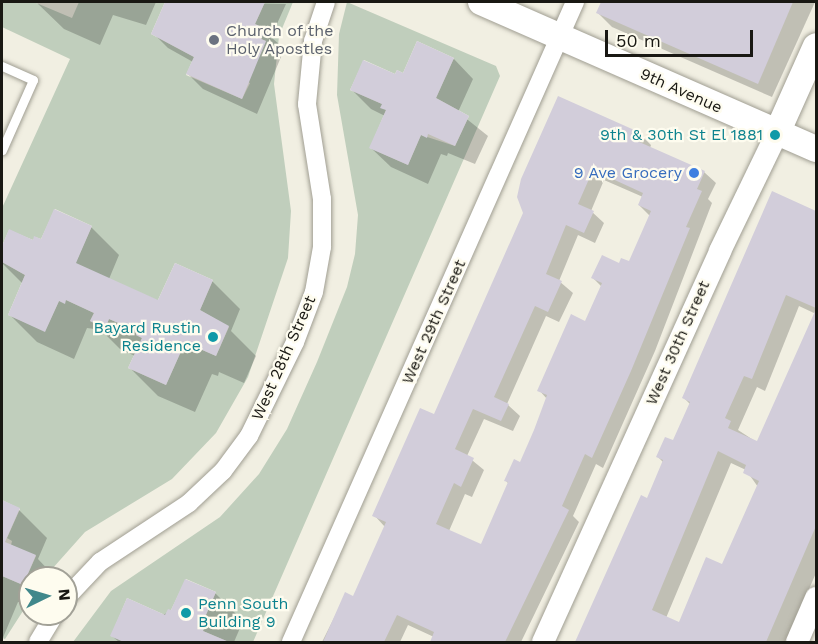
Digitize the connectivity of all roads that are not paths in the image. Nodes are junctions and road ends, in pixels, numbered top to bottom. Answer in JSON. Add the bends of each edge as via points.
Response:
{"nodes":[{"id":1,"x":326,"y":2,"type":"edge"},
{"id":2,"x":481,"y":2,"type":"edge"},
{"id":3,"x":575,"y":2,"type":"edge"},
{"id":4,"x":560,"y":37,"type":"junction"},
{"id":5,"x":816,"y":46,"type":"edge"},
{"id":6,"x":2,"y":66,"type":"edge"},
{"id":7,"x":777,"y":133,"type":"junction"},
{"id":8,"x":816,"y":149,"type":"edge"},
{"id":9,"x":2,"y":150,"type":"edge"},
{"id":10,"x":78,"y":585,"type":"edge"},
{"id":11,"x":816,"y":598,"type":"edge"},
{"id":12,"x":48,"y":626,"type":"edge"},
{"id":13,"x":38,"y":642,"type":"edge"},
{"id":14,"x":291,"y":642,"type":"edge"},
{"id":15,"x":543,"y":642,"type":"edge"},
{"id":16,"x":797,"y":642,"type":"edge"}],
"edges":[{"from":1,"to":10,"type":"street","name":"West 28th Street","via":[[313,41],[307,104],[322,199],[322,247],[314,292],[295,342],[249,436],[223,471],[189,503],[100,562]]},
{"from":2,"to":4,"type":"main road","name":"9th Avenue"},
{"from":3,"to":4,"type":"street","name":"West 29th Street"},
{"from":4,"to":7,"type":"main road","name":"9th Avenue"},
{"from":4,"to":14,"type":"street","name":"West 29th Street"},
{"from":5,"to":7,"type":"main road","name":"West 30th Street"},
{"from":6,"to":9,"type":"lane","via":[[33,80]]},
{"from":7,"to":8,"type":"main road","name":"9th Avenue"},
{"from":7,"to":15,"type":"street","name":"West 30th Street"},
{"from":11,"to":16,"type":"street"},
{"from":12,"to":13,"type":"street"}]}
